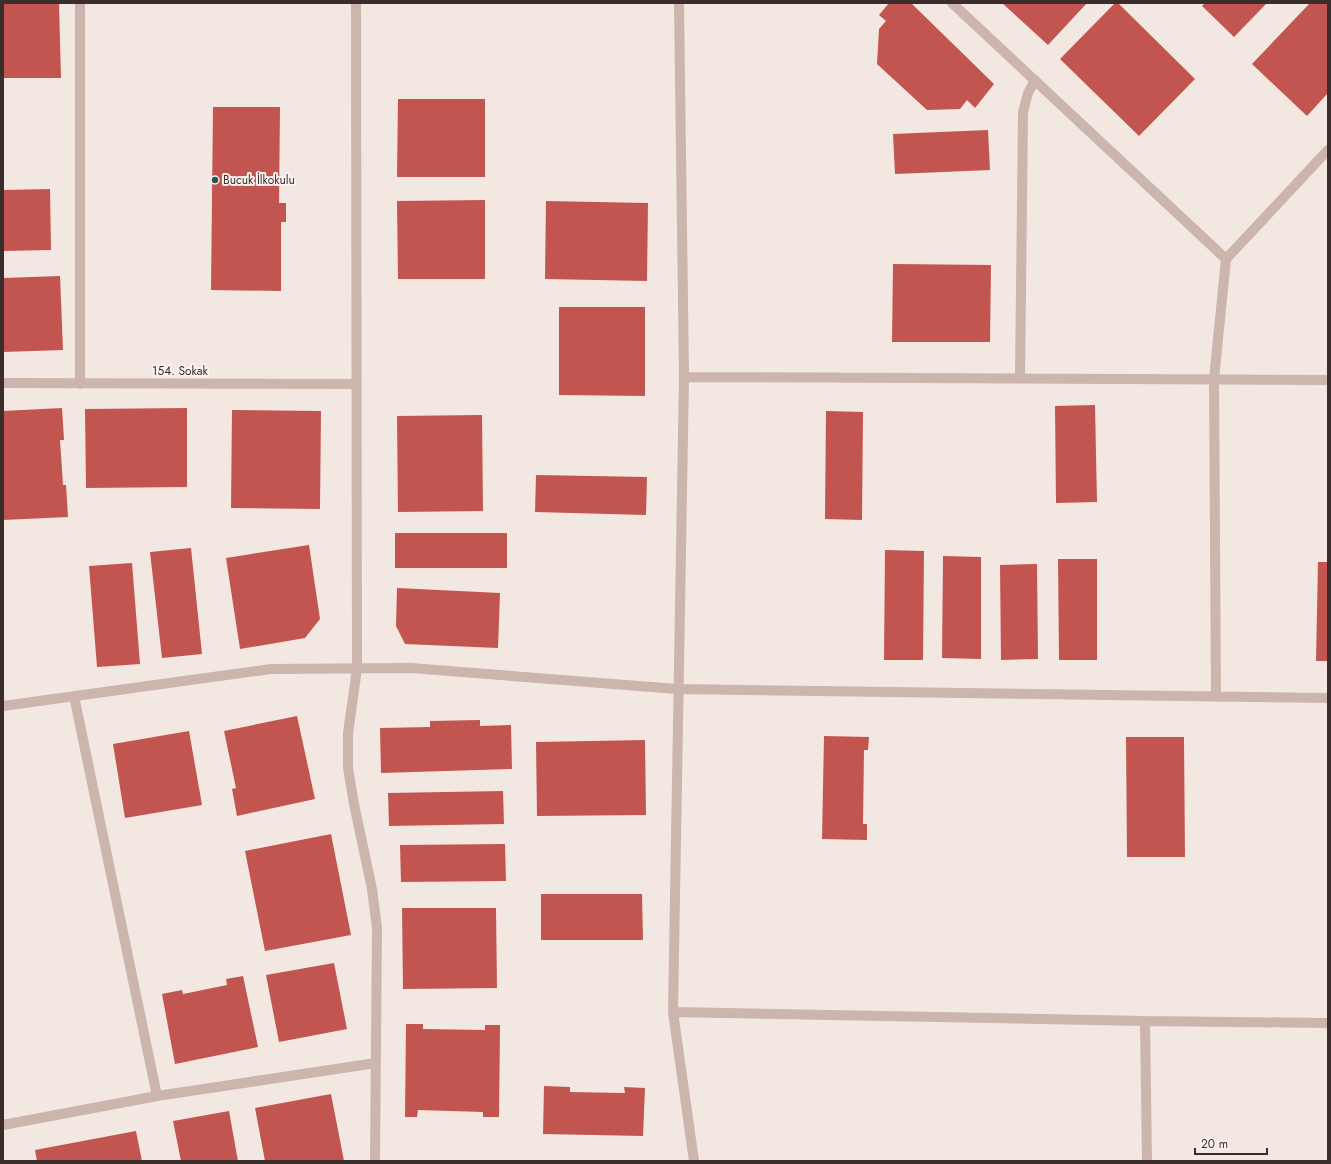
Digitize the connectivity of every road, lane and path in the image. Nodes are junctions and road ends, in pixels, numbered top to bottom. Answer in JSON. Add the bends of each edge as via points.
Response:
{"nodes":[{"id":1,"x":80,"y":3,"type":"edge"},
{"id":2,"x":356,"y":3,"type":"edge"},
{"id":3,"x":679,"y":3,"type":"edge"},
{"id":4,"x":952,"y":3,"type":"edge"},
{"id":5,"x":1035,"y":80,"type":"junction"},
{"id":6,"x":1328,"y":150,"type":"edge"},
{"id":7,"x":1226,"y":259,"type":"junction"},
{"id":8,"x":684,"y":377,"type":"junction"},
{"id":9,"x":1020,"y":379,"type":"junction"},
{"id":10,"x":1214,"y":379,"type":"junction"},
{"id":11,"x":1328,"y":380,"type":"edge"},
{"id":12,"x":3,"y":383,"type":"edge"},
{"id":13,"x":80,"y":384,"type":"junction"},
{"id":14,"x":357,"y":384,"type":"junction"},
{"id":15,"x":356,"y":668,"type":"junction"},
{"id":16,"x":677,"y":689,"type":"junction"},
{"id":17,"x":74,"y":696,"type":"junction"},
{"id":18,"x":1216,"y":697,"type":"junction"},
{"id":19,"x":1328,"y":698,"type":"edge"},
{"id":20,"x":3,"y":706,"type":"edge"},
{"id":21,"x":673,"y":1012,"type":"junction"},
{"id":22,"x":1145,"y":1021,"type":"junction"},
{"id":23,"x":1328,"y":1023,"type":"edge"},
{"id":24,"x":376,"y":1063,"type":"junction"},
{"id":25,"x":157,"y":1096,"type":"junction"},
{"id":26,"x":3,"y":1125,"type":"edge"},
{"id":27,"x":375,"y":1161,"type":"edge"},
{"id":28,"x":694,"y":1161,"type":"edge"},
{"id":29,"x":1147,"y":1161,"type":"edge"}],
"edges":[{"from":1,"to":13,"type":"street"},
{"from":2,"to":14,"type":"street"},
{"from":3,"to":8,"type":"street"},
{"from":4,"to":5,"type":"street"},
{"from":5,"to":7,"type":"street"},
{"from":5,"to":9,"type":"street","via":[[1028,92],[1023,112]]},
{"from":6,"to":7,"type":"street"},
{"from":7,"to":10,"type":"street"},
{"from":8,"to":9,"type":"street"},
{"from":8,"to":16,"type":"street"},
{"from":9,"to":10,"type":"street"},
{"from":10,"to":11,"type":"street"},
{"from":10,"to":18,"type":"street"},
{"from":12,"to":13,"type":"street","name":"154. Sokak"},
{"from":13,"to":14,"type":"street","name":"154. Sokak"},
{"from":14,"to":15,"type":"street"},
{"from":15,"to":16,"type":"street","via":[[411,668]]},
{"from":15,"to":17,"type":"street","via":[[271,669]]},
{"from":15,"to":24,"type":"street","via":[[348,733],[348,768],[372,889],[377,928]]},
{"from":16,"to":18,"type":"street"},
{"from":16,"to":21,"type":"street"},
{"from":17,"to":20,"type":"street"},
{"from":17,"to":25,"type":"street"},
{"from":18,"to":19,"type":"street"},
{"from":21,"to":22,"type":"street"},
{"from":21,"to":28,"type":"street"},
{"from":22,"to":23,"type":"street"},
{"from":22,"to":29,"type":"street"},
{"from":24,"to":25,"type":"street"},
{"from":24,"to":27,"type":"street"},
{"from":25,"to":26,"type":"street"}]}
